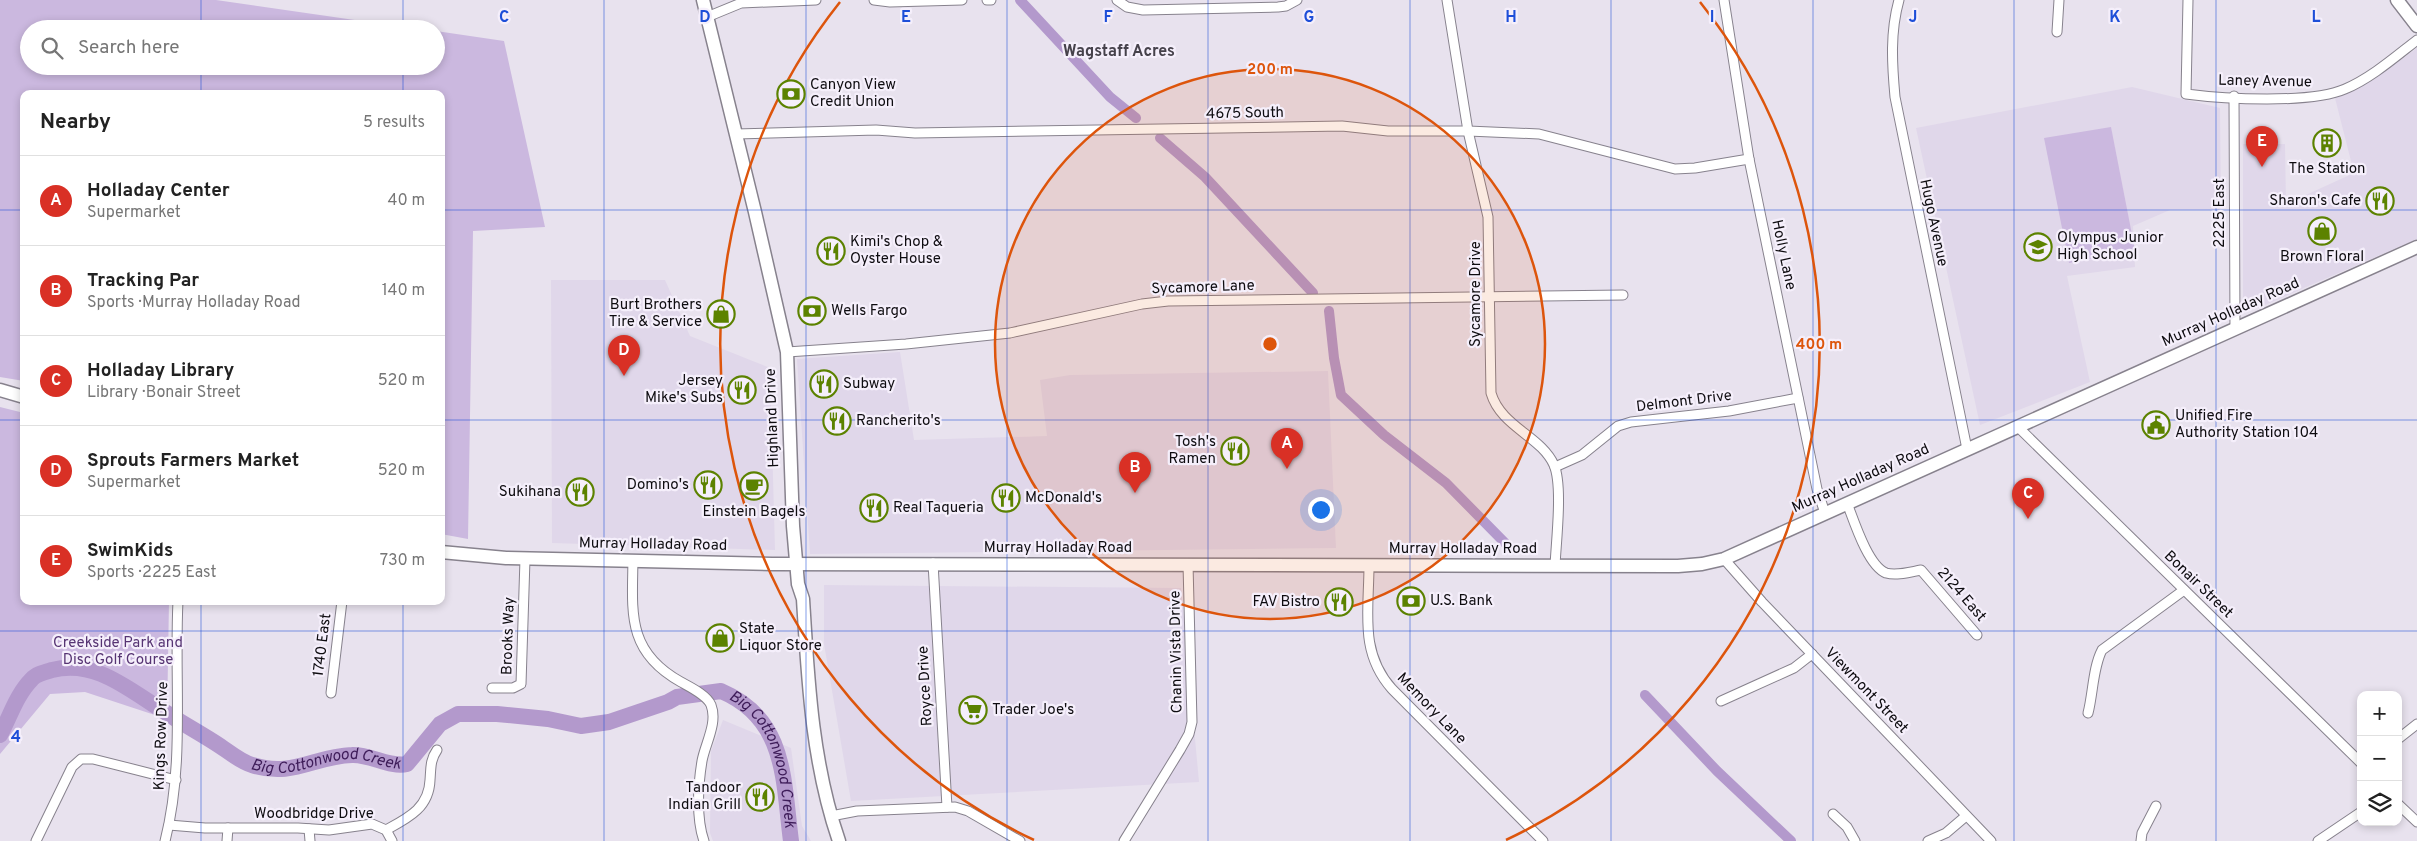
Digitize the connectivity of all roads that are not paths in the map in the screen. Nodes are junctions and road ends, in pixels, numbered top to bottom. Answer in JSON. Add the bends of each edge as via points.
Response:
{"nodes":[{"id":1,"x":702,"y":0,"type":"edge"},
{"id":2,"x":816,"y":0,"type":"edge"},
{"id":3,"x":874,"y":0,"type":"edge"},
{"id":4,"x":962,"y":0,"type":"edge"},
{"id":5,"x":1117,"y":0,"type":"edge"},
{"id":6,"x":1297,"y":0,"type":"edge"},
{"id":7,"x":1447,"y":0,"type":"edge"},
{"id":8,"x":1724,"y":0,"type":"edge"},
{"id":9,"x":1898,"y":0,"type":"edge"},
{"id":10,"x":2059,"y":0,"type":"edge"},
{"id":11,"x":2188,"y":0,"type":"edge"},
{"id":12,"x":2397,"y":0,"type":"edge"},
{"id":13,"x":707,"y":17,"type":"junction"},
{"id":14,"x":2417,"y":26,"type":"edge"},
{"id":15,"x":2057,"y":32,"type":"dead end"},
{"id":16,"x":2417,"y":40,"type":"edge"},
{"id":17,"x":2234,"y":96,"type":"junction"},
{"id":18,"x":1468,"y":131,"type":"junction"},
{"id":19,"x":736,"y":134,"type":"junction"},
{"id":20,"x":1749,"y":159,"type":"junction"},
{"id":21,"x":2417,"y":247,"type":"edge"},
{"id":22,"x":1490,"y":296,"type":"junction"},
{"id":23,"x":1623,"y":296,"type":"dead end"},
{"id":24,"x":2235,"y":328,"type":"junction"},
{"id":25,"x":787,"y":352,"type":"junction"},
{"id":26,"x":0,"y":390,"type":"edge"},
{"id":27,"x":20,"y":396,"type":"edge"},
{"id":28,"x":1798,"y":398,"type":"junction"},
{"id":29,"x":2017,"y":426,"type":"junction"},
{"id":30,"x":1967,"y":449,"type":"junction"},
{"id":31,"x":1555,"y":467,"type":"junction"},
{"id":32,"x":1847,"y":503,"type":"junction"},
{"id":33,"x":1825,"y":513,"type":"junction"},
{"id":34,"x":445,"y":552,"type":"edge"},
{"id":35,"x":525,"y":559,"type":"junction"},
{"id":36,"x":1724,"y":559,"type":"junction"},
{"id":37,"x":633,"y":560,"type":"junction"},
{"id":38,"x":797,"y":563,"type":"junction"},
{"id":39,"x":933,"y":563,"type":"junction"},
{"id":40,"x":1188,"y":564,"type":"junction"},
{"id":41,"x":1369,"y":565,"type":"junction"},
{"id":42,"x":1555,"y":566,"type":"junction"},
{"id":43,"x":2184,"y":590,"type":"junction"},
{"id":44,"x":178,"y":605,"type":"edge"},
{"id":45,"x":342,"y":605,"type":"edge"},
{"id":46,"x":1977,"y":635,"type":"dead end"},
{"id":47,"x":1812,"y":654,"type":"junction"},
{"id":48,"x":492,"y":688,"type":"dead end"},
{"id":49,"x":331,"y":693,"type":"dead end"},
{"id":50,"x":1721,"y":701,"type":"dead end"},
{"id":51,"x":2088,"y":713,"type":"dead end"},
{"id":52,"x":2417,"y":724,"type":"edge"},
{"id":53,"x":2402,"y":736,"type":"edge"},
{"id":54,"x":437,"y":750,"type":"dead end"},
{"id":55,"x":2357,"y":759,"type":"edge"},
{"id":56,"x":176,"y":780,"type":"junction"},
{"id":57,"x":2156,"y":806,"type":"dead end"},
{"id":58,"x":947,"y":807,"type":"junction"},
{"id":59,"x":2402,"y":808,"type":"edge"},
{"id":60,"x":1834,"y":814,"type":"dead end"},
{"id":61,"x":2357,"y":815,"type":"edge"},
{"id":62,"x":831,"y":816,"type":"junction"},
{"id":63,"x":1966,"y":816,"type":"junction"},
{"id":64,"x":2417,"y":822,"type":"edge"},
{"id":65,"x":169,"y":825,"type":"junction"},
{"id":66,"x":228,"y":828,"type":"junction"},
{"id":67,"x":309,"y":829,"type":"junction"},
{"id":68,"x":386,"y":830,"type":"junction"},
{"id":69,"x":36,"y":841,"type":"edge"},
{"id":70,"x":165,"y":841,"type":"edge"},
{"id":71,"x":227,"y":841,"type":"edge"},
{"id":72,"x":310,"y":841,"type":"edge"},
{"id":73,"x":392,"y":841,"type":"edge"},
{"id":74,"x":704,"y":841,"type":"edge"},
{"id":75,"x":839,"y":841,"type":"edge"},
{"id":76,"x":1020,"y":841,"type":"edge"},
{"id":77,"x":1124,"y":841,"type":"edge"},
{"id":78,"x":1543,"y":841,"type":"edge"},
{"id":79,"x":1855,"y":841,"type":"edge"},
{"id":80,"x":1928,"y":841,"type":"edge"},
{"id":81,"x":1990,"y":841,"type":"edge"},
{"id":82,"x":2140,"y":841,"type":"edge"},
{"id":83,"x":2318,"y":841,"type":"edge"}],
"edges":[{"from":1,"to":13,"type":"main road","name":"Highland Drive"},
{"from":2,"to":13,"type":"street","via":[[741,3]]},
{"from":3,"to":4,"type":"street"},
{"from":5,"to":6,"type":"street","via":[[1127,7],[1143,10],[1278,7]]},
{"from":7,"to":18,"type":"street","name":"Sycamore Drive"},
{"from":8,"to":20,"type":"street","name":"Holly Lane"},
{"from":9,"to":30,"type":"street","name":"Hugo Avenue","via":[[1893,32],[1895,96]]},
{"from":10,"to":15,"type":"street"},
{"from":11,"to":17,"type":"street","name":"Laney Avenue","via":[[2186,94]]},
{"from":12,"to":14,"type":"main road"},
{"from":13,"to":19,"type":"main road","name":"Highland Drive"},
{"from":16,"to":17,"type":"street","name":"Laney Avenue","via":[[2359,82],[2332,94],[2300,98]]},
{"from":17,"to":24,"type":"street","name":"2225 East"},
{"from":18,"to":19,"type":"street","name":"4675 South","via":[[1388,132],[1342,126]]},
{"from":18,"to":20,"type":"street","name":"4675 South","via":[[1544,135],[1675,169]]},
{"from":18,"to":22,"type":"street","name":"Sycamore Drive","via":[[1488,217]]},
{"from":19,"to":25,"type":"main road","name":"Highland Drive"},
{"from":20,"to":28,"type":"street","name":"Holly Lane"},
{"from":21,"to":24,"type":"main road","name":"Murray Holladay Road"},
{"from":22,"to":23,"type":"street","name":"Sycamore Lane"},
{"from":22,"to":25,"type":"street","name":"Sycamore Lane","via":[[1168,301],[1010,332],[897,345]]},
{"from":22,"to":31,"type":"street","name":"Sycamore Drive","via":[[1493,398],[1500,411],[1546,454]]},
{"from":24,"to":29,"type":"main road","name":"Murray Holladay Road"},
{"from":25,"to":38,"type":"main road","name":"Highland Drive"},
{"from":26,"to":27,"type":"main road"},
{"from":28,"to":31,"type":"street","name":"Delmont Drive","via":[[1729,411],[1631,422],[1618,426],[1582,456]]},
{"from":28,"to":33,"type":"street","name":"Holly Lane"},
{"from":29,"to":30,"type":"main road","name":"Murray Holladay Road"},
{"from":29,"to":43,"type":"street","name":"Bonair Street"},
{"from":30,"to":32,"type":"main road","name":"Murray Holladay Road"},
{"from":31,"to":42,"type":"street"},
{"from":32,"to":33,"type":"main road","name":"Murray Holladay Road"},
{"from":32,"to":46,"type":"street","name":"2124 East","via":[[1867,551],[1877,566],[1893,574],[1921,570]]},
{"from":33,"to":36,"type":"main road","name":"Murray Holladay Road"},
{"from":34,"to":35,"type":"main road","name":"Murray Holladay Road"},
{"from":35,"to":37,"type":"main road","name":"Murray Holladay Road"},
{"from":35,"to":48,"type":"street","name":"Brooks Way","via":[[521,684],[513,688]]},
{"from":36,"to":42,"type":"main road","name":"Murray Holladay Road","via":[[1689,566]]},
{"from":36,"to":47,"type":"street","name":"Viewmont Street"},
{"from":37,"to":38,"type":"main road","name":"Murray Holladay Road"},
{"from":37,"to":74,"type":"street","via":[[632,612],[638,638],[663,671],[705,698],[711,706],[710,731],[700,783],[700,822]]},
{"from":38,"to":39,"type":"main road","name":"Murray Holladay Road"},
{"from":38,"to":62,"type":"main road","name":"Highland Drive","via":[[813,735]]},
{"from":39,"to":40,"type":"main road","name":"Murray Holladay Road"},
{"from":39,"to":58,"type":"street","name":"Royce Drive"},
{"from":40,"to":41,"type":"main road","name":"Murray Holladay Road"},
{"from":40,"to":77,"type":"street","name":"Chanin Vista Drive","via":[[1192,722],[1180,750]]},
{"from":41,"to":42,"type":"main road","name":"Murray Holladay Road"},
{"from":41,"to":78,"type":"street","name":"Memory Lane","via":[[1369,642],[1377,671]]},
{"from":43,"to":51,"type":"street","via":[[2102,650]]},
{"from":43,"to":55,"type":"street","name":"Bonair Street"},
{"from":44,"to":56,"type":"street","name":"Kings Row Drive"},
{"from":45,"to":49,"type":"street","name":"1740 East"},
{"from":47,"to":50,"type":"street","via":[[1794,668]]},
{"from":47,"to":63,"type":"street","name":"Viewmont Street"},
{"from":52,"to":53,"type":"street"},
{"from":54,"to":68,"type":"street","name":"Woodbridge Drive","via":[[431,762],[429,790],[422,806]]},
{"from":56,"to":65,"type":"street","name":"Kings Row Drive"},
{"from":56,"to":69,"type":"street","via":[[81,759],[72,767]]},
{"from":57,"to":82,"type":"street"},
{"from":58,"to":62,"type":"street","via":[[857,811]]},
{"from":58,"to":76,"type":"street","via":[[968,811]]},
{"from":59,"to":64,"type":"street"},
{"from":60,"to":79,"type":"street"},
{"from":61,"to":83,"type":"street"},
{"from":62,"to":75,"type":"main road","name":"Highland Drive"},
{"from":63,"to":80,"type":"street","via":[[1946,833]]},
{"from":63,"to":81,"type":"street","name":"Viewmont Street"},
{"from":65,"to":66,"type":"street","name":"Woodbridge Drive"},
{"from":65,"to":70,"type":"street","name":"Kings Row Drive"},
{"from":66,"to":67,"type":"street","name":"Woodbridge Drive"},
{"from":66,"to":71,"type":"street"},
{"from":67,"to":68,"type":"street","name":"Woodbridge Drive","via":[[333,830],[372,824]]},
{"from":67,"to":72,"type":"street"},
{"from":68,"to":73,"type":"street"}]}
